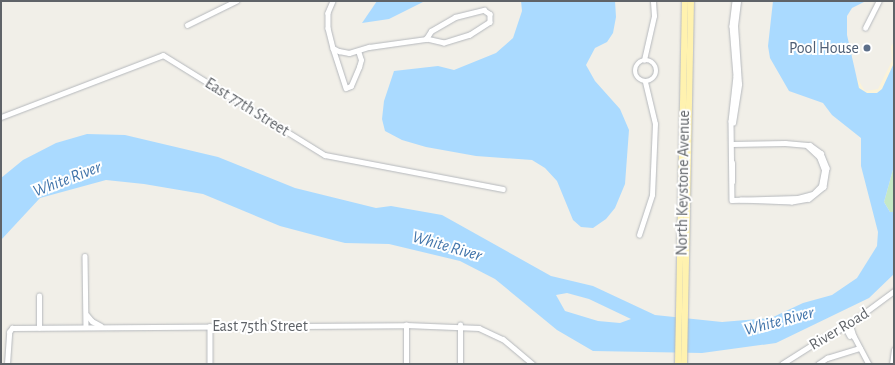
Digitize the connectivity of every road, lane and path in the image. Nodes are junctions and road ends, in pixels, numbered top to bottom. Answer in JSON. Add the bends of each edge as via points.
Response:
{"nodes":[{"id":1,"x":236,"y":1,"type":"edge"},
{"id":2,"x":333,"y":1,"type":"edge"},
{"id":3,"x":653,"y":1,"type":"edge"},
{"id":4,"x":685,"y":1,"type":"edge"},
{"id":5,"x":691,"y":1,"type":"edge"},
{"id":6,"x":735,"y":1,"type":"edge"},
{"id":7,"x":738,"y":1,"type":"edge"},
{"id":8,"x":879,"y":1,"type":"edge"},
{"id":9,"x":187,"y":25,"type":"dead end"},
{"id":10,"x":865,"y":28,"type":"dead end"},
{"id":11,"x":426,"y":39,"type":"junction"},
{"id":12,"x":333,"y":48,"type":"junction"},
{"id":13,"x":358,"y":51,"type":"junction"},
{"id":14,"x":644,"y":60,"type":"junction"},
{"id":15,"x":645,"y":82,"type":"junction"},
{"id":16,"x":1,"y":117,"type":"edge"},
{"id":17,"x":733,"y":123,"type":"junction"},
{"id":18,"x":732,"y":144,"type":"junction"},
{"id":19,"x":503,"y":189,"type":"dead end"},
{"id":20,"x":639,"y":235,"type":"dead end"},
{"id":21,"x":85,"y":256,"type":"dead end"},
{"id":22,"x":683,"y":259,"type":"junction"},
{"id":23,"x":894,"y":291,"type":"edge"},
{"id":24,"x":39,"y":296,"type":"dead end"},
{"id":25,"x":86,"y":313,"type":"junction"},
{"id":26,"x":850,"y":324,"type":"junction"},
{"id":27,"x":406,"y":325,"type":"junction"},
{"id":28,"x":460,"y":325,"type":"junction"},
{"id":29,"x":210,"y":326,"type":"junction"},
{"id":30,"x":86,"y":327,"type":"junction"},
{"id":31,"x":106,"y":327,"type":"junction"},
{"id":32,"x":845,"y":327,"type":"junction"},
{"id":33,"x":39,"y":328,"type":"junction"},
{"id":34,"x":854,"y":336,"type":"junction"},
{"id":35,"x":860,"y":348,"type":"junction"},
{"id":36,"x":894,"y":350,"type":"edge"},
{"id":37,"x":681,"y":363,"type":"edge"},
{"id":38,"x":7,"y":364,"type":"edge"},
{"id":39,"x":210,"y":364,"type":"edge"},
{"id":40,"x":406,"y":364,"type":"edge"},
{"id":41,"x":460,"y":364,"type":"edge"},
{"id":42,"x":532,"y":364,"type":"edge"},
{"id":43,"x":782,"y":364,"type":"edge"},
{"id":44,"x":818,"y":364,"type":"edge"},
{"id":45,"x":869,"y":364,"type":"edge"},
{"id":46,"x":892,"y":364,"type":"edge"}],
"edges":[{"from":1,"to":9,"type":"street"},
{"from":2,"to":12,"type":"street","via":[[327,21]]},
{"from":3,"to":14,"type":"street","via":[[654,16]]},
{"from":4,"to":22,"type":"main road","name":"North Keystone Avenue"},
{"from":5,"to":22,"type":"main road","name":"North Keystone Avenue"},
{"from":6,"to":17,"type":"street","via":[[732,26],[736,76]]},
{"from":7,"to":17,"type":"street","via":[[735,26],[739,84]]},
{"from":8,"to":10,"type":"street"},
{"from":11,"to":11,"type":"street","via":[[437,27],[465,13],[484,10],[490,14],[487,25],[470,35],[444,43]]},
{"from":11,"to":13,"type":"street"},
{"from":12,"to":13,"type":"street","via":[[346,53]]},
{"from":12,"to":13,"type":"street","via":[[346,88],[351,86],[359,67]]},
{"from":14,"to":15,"type":"street","via":[[638,64],[635,72],[637,78]]},
{"from":14,"to":15,"type":"street","via":[[654,63],[657,72],[653,80]]},
{"from":15,"to":20,"type":"street","via":[[655,124],[652,195]]},
{"from":16,"to":19,"type":"street","name":"East 77th Street","via":[[164,55],[325,155]]},
{"from":17,"to":18,"type":"street"},
{"from":18,"to":18,"type":"street","via":[[732,200],[792,202],[809,199],[824,187],[826,172],[821,154],[812,146]]},
{"from":21,"to":25,"type":"street"},
{"from":22,"to":37,"type":"main road","name":"North Keystone Avenue"},
{"from":23,"to":26,"type":"street","name":"River Road"},
{"from":24,"to":33,"type":"street"},
{"from":25,"to":30,"type":"street"},
{"from":25,"to":31,"type":"street","via":[[92,322]]},
{"from":26,"to":32,"type":"street","name":"River Road"},
{"from":26,"to":34,"type":"street"},
{"from":27,"to":28,"type":"street","name":"East 75th Street"},
{"from":27,"to":29,"type":"street","name":"East 75th Street"},
{"from":27,"to":40,"type":"street"},
{"from":28,"to":41,"type":"street"},
{"from":28,"to":42,"type":"street","name":"East 75th Street","via":[[479,328],[496,335]]},
{"from":29,"to":31,"type":"street","name":"East 75th Street"},
{"from":29,"to":39,"type":"street"},
{"from":30,"to":31,"type":"street","name":"East 75th Street"},
{"from":30,"to":33,"type":"street","name":"East 75th Street"},
{"from":32,"to":34,"type":"street","via":[[850,336]]},
{"from":32,"to":43,"type":"street","name":"River Road"},
{"from":33,"to":38,"type":"street","name":"East 75th Street","via":[[10,329]]},
{"from":34,"to":35,"type":"street"},
{"from":35,"to":44,"type":"street","via":[[827,358]]},
{"from":35,"to":45,"type":"street"},
{"from":36,"to":46,"type":"street"}]}
